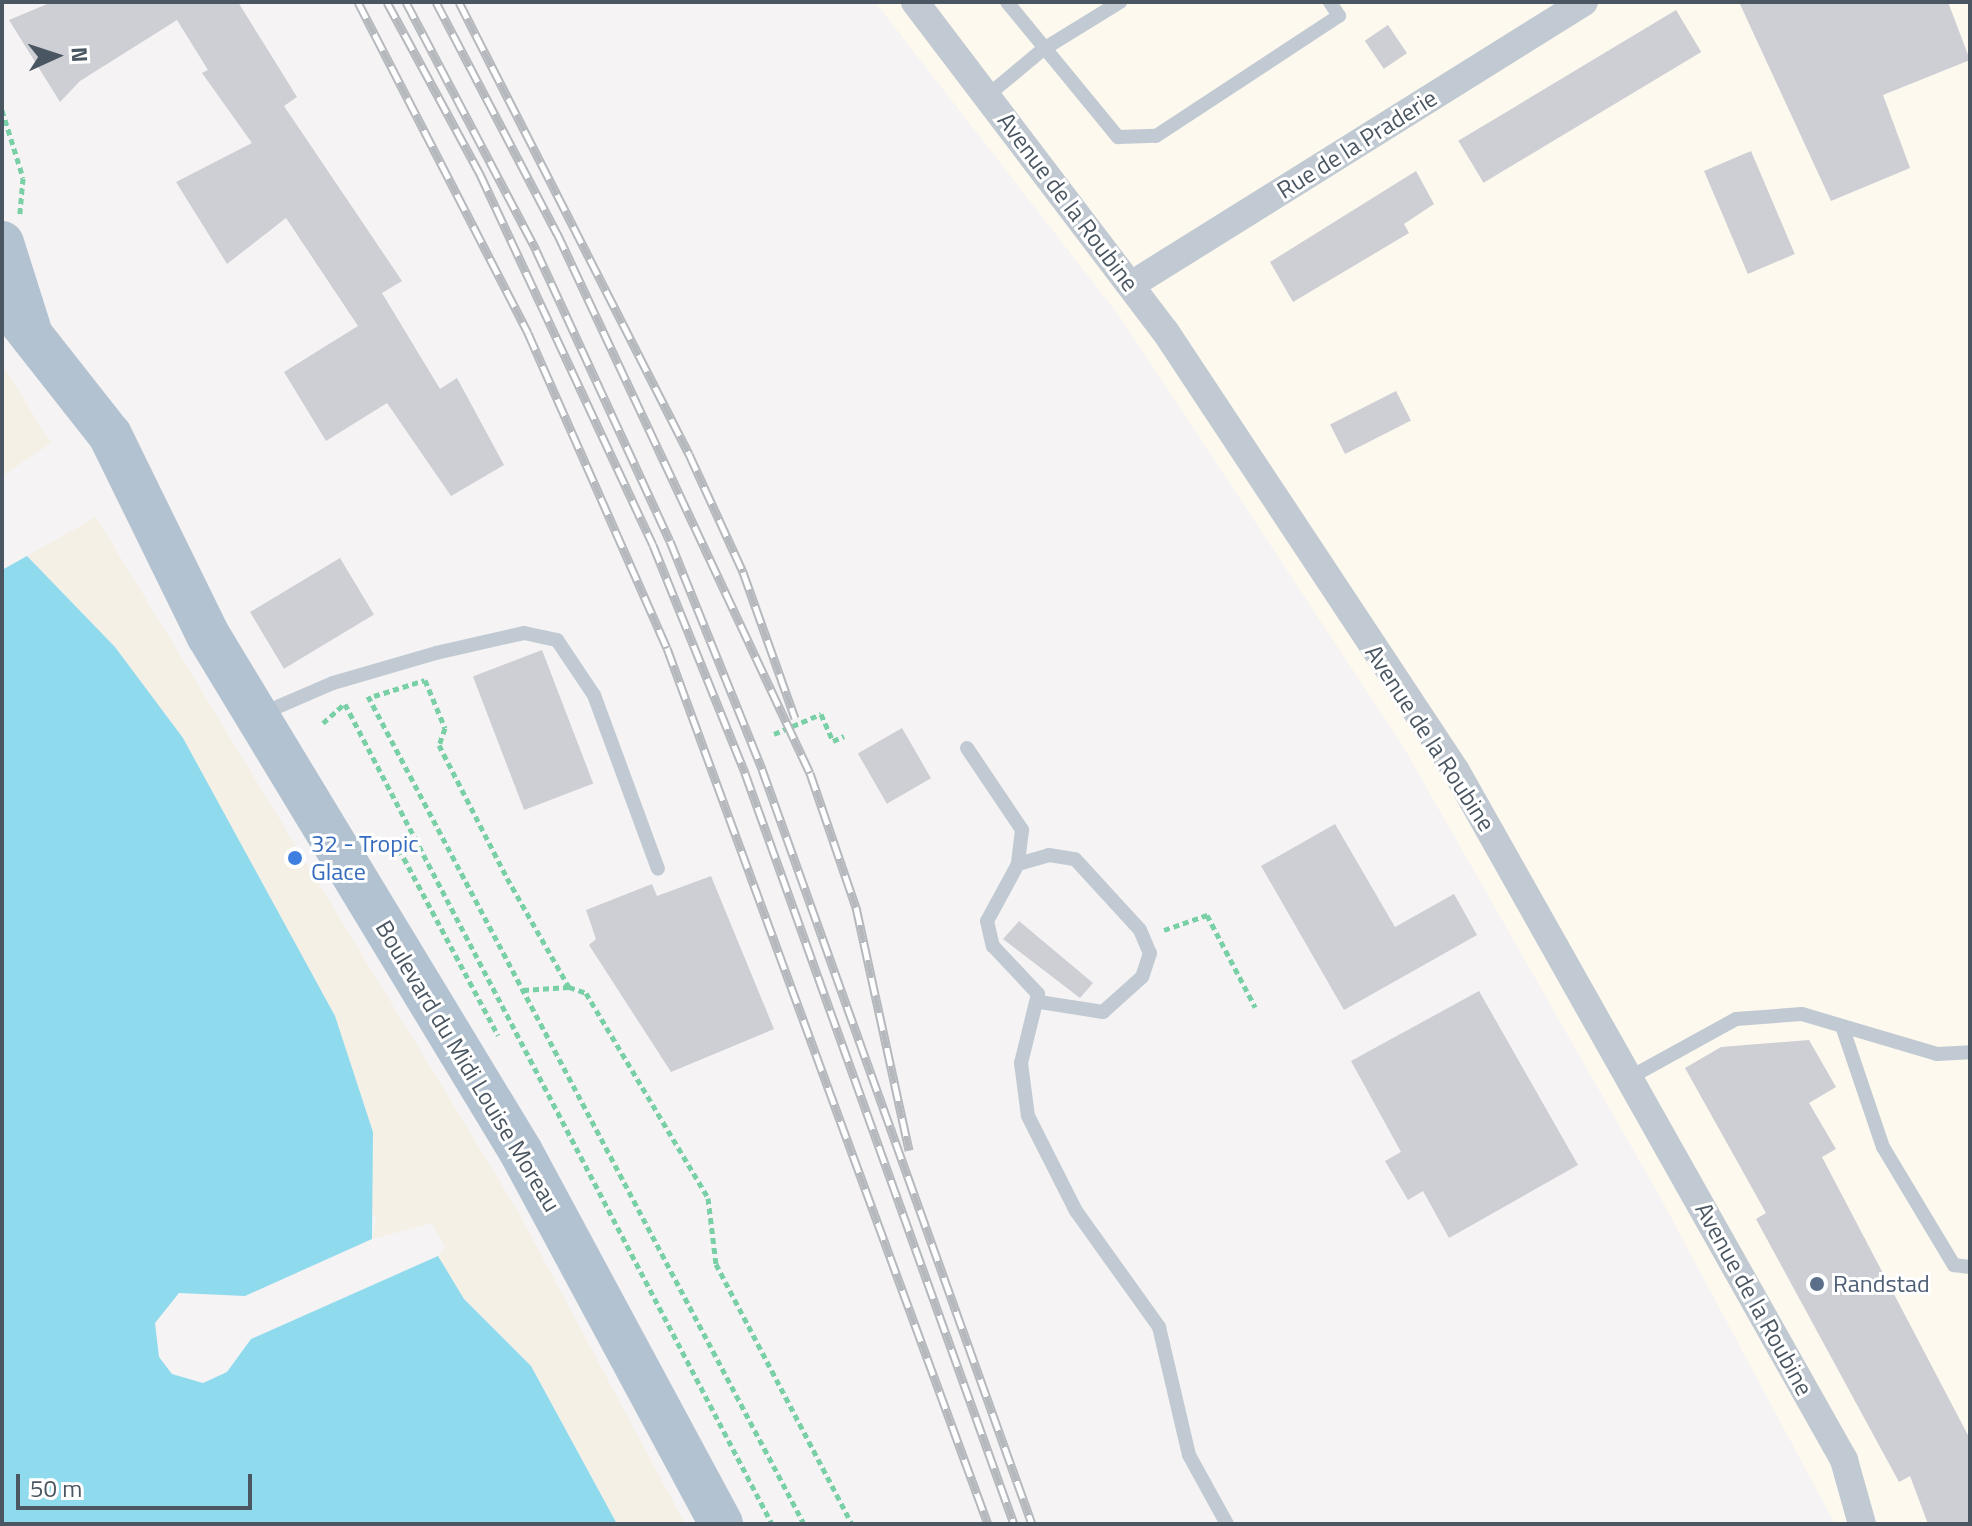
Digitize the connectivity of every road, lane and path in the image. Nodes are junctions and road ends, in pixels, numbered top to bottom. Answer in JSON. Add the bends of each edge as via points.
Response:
{"nodes":[{"id":1,"x":915,"y":2,"type":"edge"},
{"id":2,"x":1007,"y":2,"type":"edge"},
{"id":3,"x":1120,"y":2,"type":"edge"},
{"id":4,"x":1330,"y":2,"type":"edge"},
{"id":5,"x":1584,"y":2,"type":"edge"},
{"id":6,"x":1042,"y":50,"type":"junction"},
{"id":7,"x":987,"y":96,"type":"junction"},
{"id":8,"x":2,"y":110,"type":"edge"},
{"id":9,"x":11,"y":231,"type":"edge"},
{"id":10,"x":1131,"y":285,"type":"junction"},
{"id":11,"x":2,"y":298,"type":"edge"},
{"id":12,"x":29,"y":331,"type":"junction"},
{"id":13,"x":367,"y":695,"type":"junction"},
{"id":14,"x":345,"y":704,"type":"junction"},
{"id":15,"x":257,"y":716,"type":"junction"},
{"id":16,"x":323,"y":723,"type":"dead end"},
{"id":17,"x":774,"y":734,"type":"dead end"},
{"id":18,"x":844,"y":736,"type":"dead end"},
{"id":19,"x":967,"y":748,"type":"dead end"},
{"id":20,"x":1018,"y":864,"type":"junction"},
{"id":21,"x":658,"y":869,"type":"dead end"},
{"id":22,"x":1147,"y":942,"type":"junction"},
{"id":23,"x":569,"y":987,"type":"junction"},
{"id":24,"x":523,"y":990,"type":"junction"},
{"id":25,"x":1039,"y":1002,"type":"junction"},
{"id":26,"x":1255,"y":1007,"type":"dead end"},
{"id":27,"x":1842,"y":1026,"type":"junction"},
{"id":28,"x":1970,"y":1052,"type":"edge"},
{"id":29,"x":1629,"y":1078,"type":"junction"},
{"id":30,"x":1970,"y":1267,"type":"edge"},
{"id":31,"x":721,"y":1524,"type":"edge"},
{"id":32,"x":772,"y":1524,"type":"edge"},
{"id":33,"x":804,"y":1524,"type":"edge"},
{"id":34,"x":852,"y":1524,"type":"edge"},
{"id":35,"x":1227,"y":1524,"type":"edge"},
{"id":36,"x":1862,"y":1524,"type":"edge"}],
"edges":[{"from":1,"to":7,"type":"street","name":"Avenue de la Roubine"},
{"from":2,"to":6,"type":"lane"},
{"from":3,"to":6,"type":"lane"},
{"from":4,"to":6,"type":"lane","via":[[1339,16],[1156,136],[1118,137]]},
{"from":5,"to":10,"type":"street","name":"Rue de la Praderie"},
{"from":6,"to":7,"type":"lane"},
{"from":7,"to":10,"type":"street","name":"Avenue de la Roubine"},
{"from":8,"to":9,"type":"path","via":[[23,178]]},
{"from":9,"to":12,"type":"main road","name":"Boulevard du Midi Louise Moreau"},
{"from":10,"to":29,"type":"street","name":"Avenue de la Roubine","via":[[1456,771]]},
{"from":11,"to":12,"type":"main road","name":"Boulevard du Midi Louise Moreau"},
{"from":12,"to":15,"type":"main road","name":"Boulevard du Midi Louise Moreau","via":[[110,435],[163,550]]},
{"from":13,"to":14,"type":"path"},
{"from":13,"to":23,"type":"path","via":[[381,697],[425,680],[445,728],[439,745]]},
{"from":13,"to":24,"type":"path"},
{"from":14,"to":16,"type":"path"},
{"from":14,"to":32,"type":"path"},
{"from":15,"to":21,"type":"lane","via":[[333,683],[436,653],[524,633],[557,640],[594,695]]},
{"from":15,"to":31,"type":"main road","name":"Boulevard du Midi Louise Moreau","via":[[521,1152]]},
{"from":17,"to":18,"type":"path","via":[[821,714],[833,741]]},
{"from":19,"to":20,"type":"lane","via":[[1017,815]]},
{"from":20,"to":22,"type":"lane","via":[[1049,855],[1075,859]]},
{"from":20,"to":25,"type":"lane","via":[[990,907],[988,935],[1031,981]]},
{"from":22,"to":25,"type":"lane","via":[[1142,977],[1114,1006],[1087,1014]]},
{"from":22,"to":26,"type":"path","via":[[1181,920],[1207,915]]},
{"from":23,"to":24,"type":"path"},
{"from":23,"to":34,"type":"path","via":[[586,993],[708,1198],[716,1264]]},
{"from":24,"to":33,"type":"path"},
{"from":25,"to":35,"type":"lane","via":[[1021,1063],[1028,1116],[1076,1211],[1159,1327],[1189,1455]]},
{"from":27,"to":28,"type":"lane","via":[[1937,1054]]},
{"from":27,"to":29,"type":"lane","via":[[1802,1014],[1736,1019]]},
{"from":27,"to":30,"type":"lane","via":[[1883,1147],[1954,1265]]},
{"from":29,"to":36,"type":"street","name":"Avenue de la Roubine","via":[[1844,1460]]}]}
